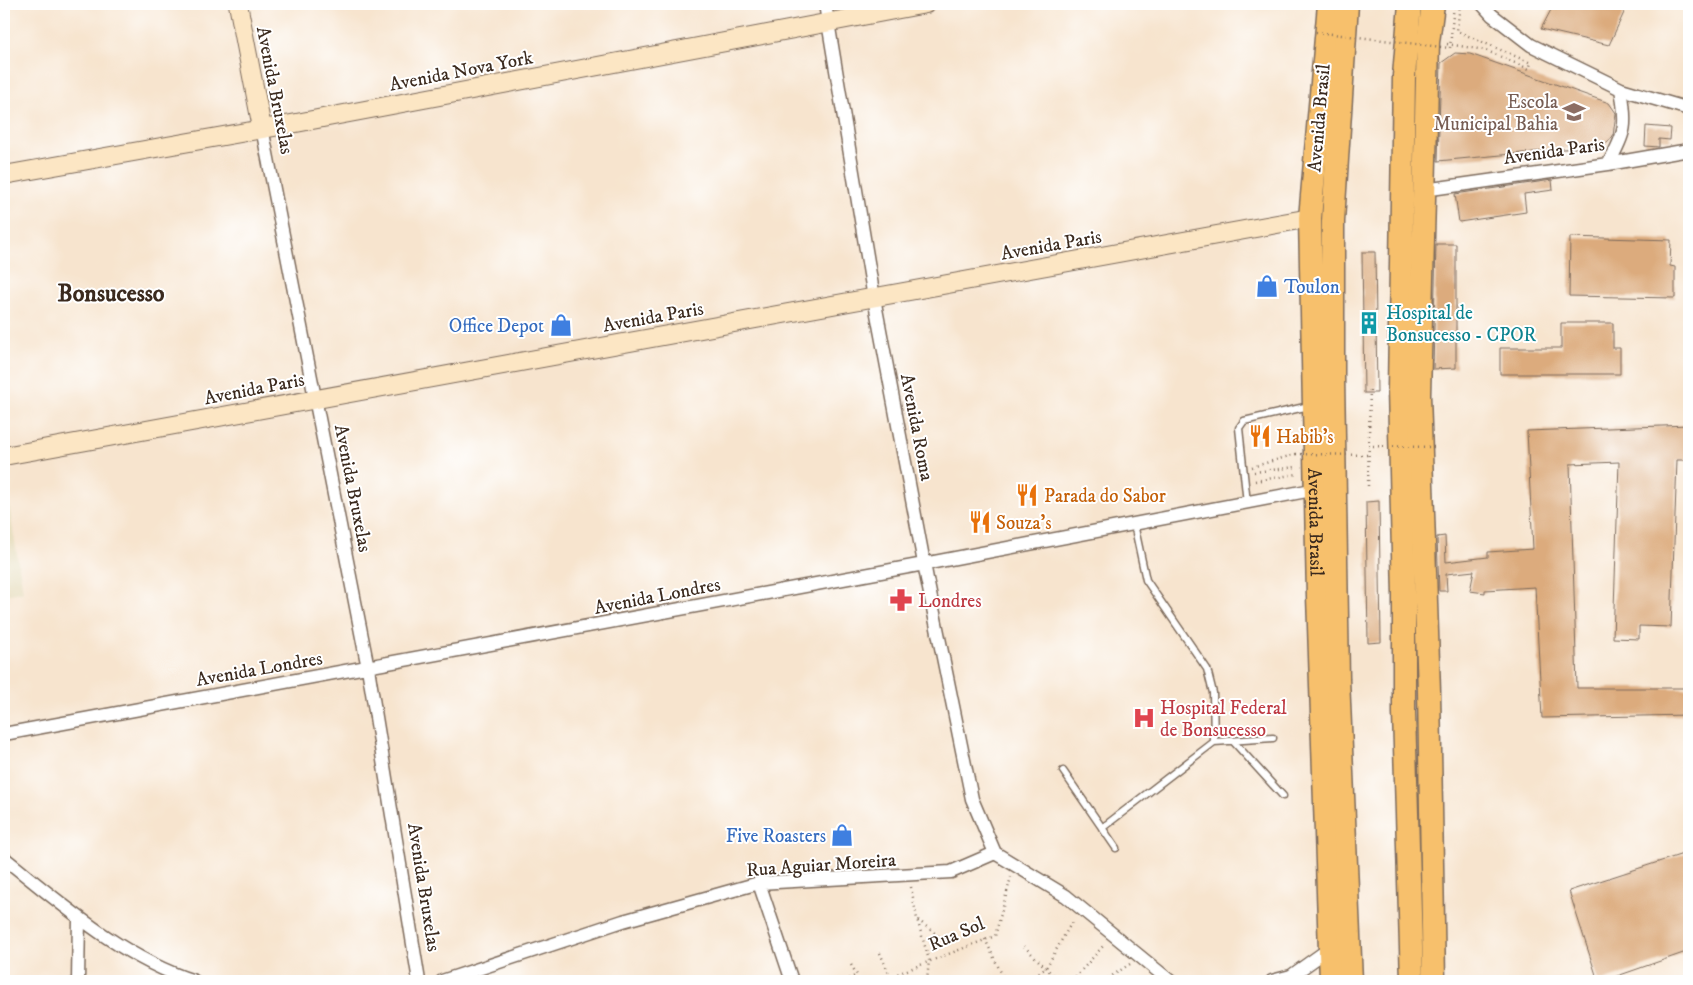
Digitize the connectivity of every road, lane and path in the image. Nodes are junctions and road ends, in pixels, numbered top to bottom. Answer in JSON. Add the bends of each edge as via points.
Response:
{"nodes":[{"id":1,"x":238,"y":4,"type":"edge"},
{"id":2,"x":825,"y":4,"type":"edge"},
{"id":3,"x":926,"y":4,"type":"edge"},
{"id":4,"x":1329,"y":4,"type":"edge"},
{"id":5,"x":1347,"y":4,"type":"edge"},
{"id":6,"x":1410,"y":4,"type":"edge"},
{"id":7,"x":1433,"y":4,"type":"edge"},
{"id":8,"x":1454,"y":4,"type":"edge"},
{"id":9,"x":1460,"y":4,"type":"edge"},
{"id":10,"x":1482,"y":4,"type":"edge"},
{"id":11,"x":828,"y":22,"type":"junction"},
{"id":12,"x":1316,"y":32,"type":"dead end"},
{"id":13,"x":1428,"y":42,"type":"junction"},
{"id":14,"x":1621,"y":89,"type":"junction"},
{"id":15,"x":1689,"y":109,"type":"edge"},
{"id":16,"x":262,"y":128,"type":"junction"},
{"id":17,"x":1689,"y":150,"type":"edge"},
{"id":18,"x":1608,"y":164,"type":"junction"},
{"id":19,"x":4,"y":175,"type":"edge"},
{"id":20,"x":1424,"y":190,"type":"junction"},
{"id":21,"x":1310,"y":218,"type":"junction"},
{"id":22,"x":874,"y":298,"type":"junction"},
{"id":23,"x":1370,"y":386,"type":"dead end"},
{"id":24,"x":315,"y":398,"type":"junction"},
{"id":25,"x":1315,"y":405,"type":"junction"},
{"id":26,"x":1368,"y":446,"type":"junction"},
{"id":27,"x":1436,"y":448,"type":"dead end"},
{"id":28,"x":1368,"y":455,"type":"junction"},
{"id":29,"x":4,"y":456,"type":"edge"},
{"id":30,"x":1368,"y":486,"type":"dead end"},
{"id":31,"x":1317,"y":489,"type":"junction"},
{"id":32,"x":1252,"y":502,"type":"junction"},
{"id":33,"x":1134,"y":524,"type":"junction"},
{"id":34,"x":924,"y":564,"type":"junction"},
{"id":35,"x":368,"y":668,"type":"junction"},
{"id":36,"x":4,"y":734,"type":"edge"},
{"id":37,"x":1273,"y":738,"type":"dead end"},
{"id":38,"x":1232,"y":740,"type":"junction"},
{"id":39,"x":1214,"y":742,"type":"junction"},
{"id":40,"x":1063,"y":771,"type":"dead end"},
{"id":41,"x":1283,"y":796,"type":"dead end"},
{"id":42,"x":1102,"y":828,"type":"junction"},
{"id":43,"x":1116,"y":848,"type":"dead end"},
{"id":44,"x":995,"y":853,"type":"junction"},
{"id":45,"x":4,"y":858,"type":"edge"},
{"id":46,"x":1014,"y":864,"type":"junction"},
{"id":47,"x":909,"y":876,"type":"junction"},
{"id":48,"x":759,"y":883,"type":"junction"},
{"id":49,"x":1080,"y":908,"type":"junction"},
{"id":50,"x":79,"y":918,"type":"junction"},
{"id":51,"x":916,"y":919,"type":"junction"},
{"id":52,"x":1114,"y":934,"type":"junction"},
{"id":53,"x":985,"y":939,"type":"junction"},
{"id":54,"x":946,"y":942,"type":"dead end"},
{"id":55,"x":1024,"y":946,"type":"dead end"},
{"id":56,"x":1329,"y":949,"type":"junction"},
{"id":57,"x":880,"y":952,"type":"dead end"},
{"id":58,"x":1142,"y":956,"type":"junction"},
{"id":59,"x":929,"y":960,"type":"junction"},
{"id":60,"x":850,"y":963,"type":"dead end"},
{"id":61,"x":1046,"y":968,"type":"junction"},
{"id":62,"x":890,"y":976,"type":"junction"},
{"id":63,"x":458,"y":980,"type":"edge"},
{"id":64,"x":78,"y":981,"type":"edge"},
{"id":65,"x":194,"y":981,"type":"edge"},
{"id":66,"x":419,"y":981,"type":"edge"},
{"id":67,"x":442,"y":981,"type":"edge"},
{"id":68,"x":792,"y":981,"type":"edge"},
{"id":69,"x":844,"y":981,"type":"edge"},
{"id":70,"x":879,"y":981,"type":"edge"},
{"id":71,"x":927,"y":981,"type":"edge"},
{"id":72,"x":1005,"y":981,"type":"edge"},
{"id":73,"x":1026,"y":981,"type":"edge"},
{"id":74,"x":1059,"y":981,"type":"edge"},
{"id":75,"x":1072,"y":981,"type":"edge"},
{"id":76,"x":1104,"y":981,"type":"edge"},
{"id":77,"x":1170,"y":981,"type":"edge"},
{"id":78,"x":1272,"y":981,"type":"edge"},
{"id":79,"x":1331,"y":981,"type":"edge"},
{"id":80,"x":1351,"y":981,"type":"edge"},
{"id":81,"x":1412,"y":981,"type":"edge"},
{"id":82,"x":1434,"y":981,"type":"edge"}],
"edges":[{"from":1,"to":16,"type":"main road","name":"Avenida Bruxelas"},
{"from":2,"to":11,"type":"street","name":"Avenida Roma"},
{"from":3,"to":11,"type":"main road","name":"Avenida Nova York"},
{"from":4,"to":21,"type":"highway","name":"Avenida Brasil"},
{"from":5,"to":80,"type":"highway","name":"Avenida Brasil","via":[[1333,221],[1333,387],[1338,679]]},
{"from":6,"to":81,"type":"highway","via":[[1404,76],[1399,390]]},
{"from":7,"to":13,"type":"highway"},
{"from":8,"to":12,"type":"path","bridge":true,"via":[[1450,48]]},
{"from":9,"to":13,"type":"path","via":[[1456,31],[1531,63],[1529,68],[1485,50]]},
{"from":10,"to":14,"type":"street","via":[[1531,45]]},
{"from":11,"to":16,"type":"main road","name":"Avenida Nova York"},
{"from":11,"to":22,"type":"street","name":"Avenida Roma"},
{"from":13,"to":20,"type":"highway"},
{"from":14,"to":15,"type":"street"},
{"from":14,"to":18,"type":"street","via":[[1625,126],[1622,139]]},
{"from":16,"to":19,"type":"main road","name":"Avenida Nova York"},
{"from":16,"to":24,"type":"street","name":"Avenida Bruxelas"},
{"from":17,"to":18,"type":"street","name":"Avenida Paris"},
{"from":18,"to":20,"type":"street","name":"Avenida Paris"},
{"from":20,"to":82,"type":"highway","via":[[1419,395]]},
{"from":21,"to":22,"type":"main road","name":"Avenida Paris"},
{"from":21,"to":25,"type":"highway","name":"Avenida Brasil"},
{"from":22,"to":24,"type":"main road","name":"Avenida Paris"},
{"from":22,"to":34,"type":"street","name":"Avenida Roma"},
{"from":23,"to":26,"type":"path"},
{"from":24,"to":29,"type":"main road","name":"Avenida Paris"},
{"from":24,"to":35,"type":"street","name":"Avenida Bruxelas"},
{"from":25,"to":31,"type":"highway","name":"Avenida Brasil"},
{"from":25,"to":32,"type":"lane","via":[[1240,424]]},
{"from":26,"to":27,"type":"path","bridge":true},
{"from":26,"to":28,"type":"path","bridge":true},
{"from":28,"to":30,"type":"path","bridge":true},
{"from":28,"to":32,"type":"path","bridge":true,"via":[[1296,454],[1250,468],[1251,472],[1298,467],[1299,474],[1254,482]]},
{"from":31,"to":32,"type":"street","name":"Avenida Londres"},
{"from":31,"to":56,"type":"highway","name":"Avenida Brasil"},
{"from":32,"to":33,"type":"street","name":"Avenida Londres"},
{"from":33,"to":34,"type":"street","name":"Avenida Londres"},
{"from":33,"to":39,"type":"lane","via":[[1146,580],[1208,670]]},
{"from":34,"to":35,"type":"street","name":"Avenida Londres"},
{"from":34,"to":44,"type":"street","name":"Avenida Roma","via":[[972,799]]},
{"from":35,"to":36,"type":"street","name":"Avenida Londres"},
{"from":35,"to":66,"type":"street","name":"Avenida Bruxelas"},
{"from":37,"to":38,"type":"lane"},
{"from":38,"to":39,"type":"lane"},
{"from":38,"to":41,"type":"lane"},
{"from":39,"to":42,"type":"lane"},
{"from":40,"to":42,"type":"lane"},
{"from":42,"to":43,"type":"lane"},
{"from":44,"to":46,"type":"street"},
{"from":44,"to":47,"type":"street","name":"Rua Aguiar Moreira","via":[[951,872]]},
{"from":45,"to":50,"type":"street"},
{"from":46,"to":49,"type":"street","via":[[1046,882]]},
{"from":46,"to":53,"type":"path","name":"Rua Sol","via":[[995,936]]},
{"from":47,"to":48,"type":"street","name":"Rua Aguiar Moreira"},
{"from":47,"to":51,"type":"path"},
{"from":48,"to":63,"type":"street","name":"Rua Aguiar Moreira","via":[[623,921]]},
{"from":48,"to":68,"type":"street"},
{"from":49,"to":52,"type":"street"},
{"from":49,"to":61,"type":"path"},
{"from":50,"to":64,"type":"street"},
{"from":50,"to":65,"type":"street","via":[[133,953]]},
{"from":51,"to":54,"type":"path"},
{"from":51,"to":59,"type":"path"},
{"from":52,"to":58,"type":"street"},
{"from":52,"to":75,"type":"path"},
{"from":53,"to":59,"type":"path","name":"Rua Sol"},
{"from":53,"to":72,"type":"path"},
{"from":55,"to":61,"type":"path"},
{"from":56,"to":78,"type":"street","via":[[1291,976]]},
{"from":56,"to":79,"type":"highway","name":"Avenida Brasil"},
{"from":57,"to":62,"type":"path"},
{"from":58,"to":76,"type":"path"},
{"from":58,"to":77,"type":"street"},
{"from":59,"to":62,"type":"path","name":"Rua Sol"},
{"from":59,"to":71,"type":"path"},
{"from":60,"to":69,"type":"path","via":[[857,975]]},
{"from":61,"to":73,"type":"path"},
{"from":61,"to":74,"type":"path"},
{"from":62,"to":70,"type":"path","name":"Rua Sol"},
{"from":63,"to":67,"type":"street","name":"Rua Aguiar Moreira"}]}
